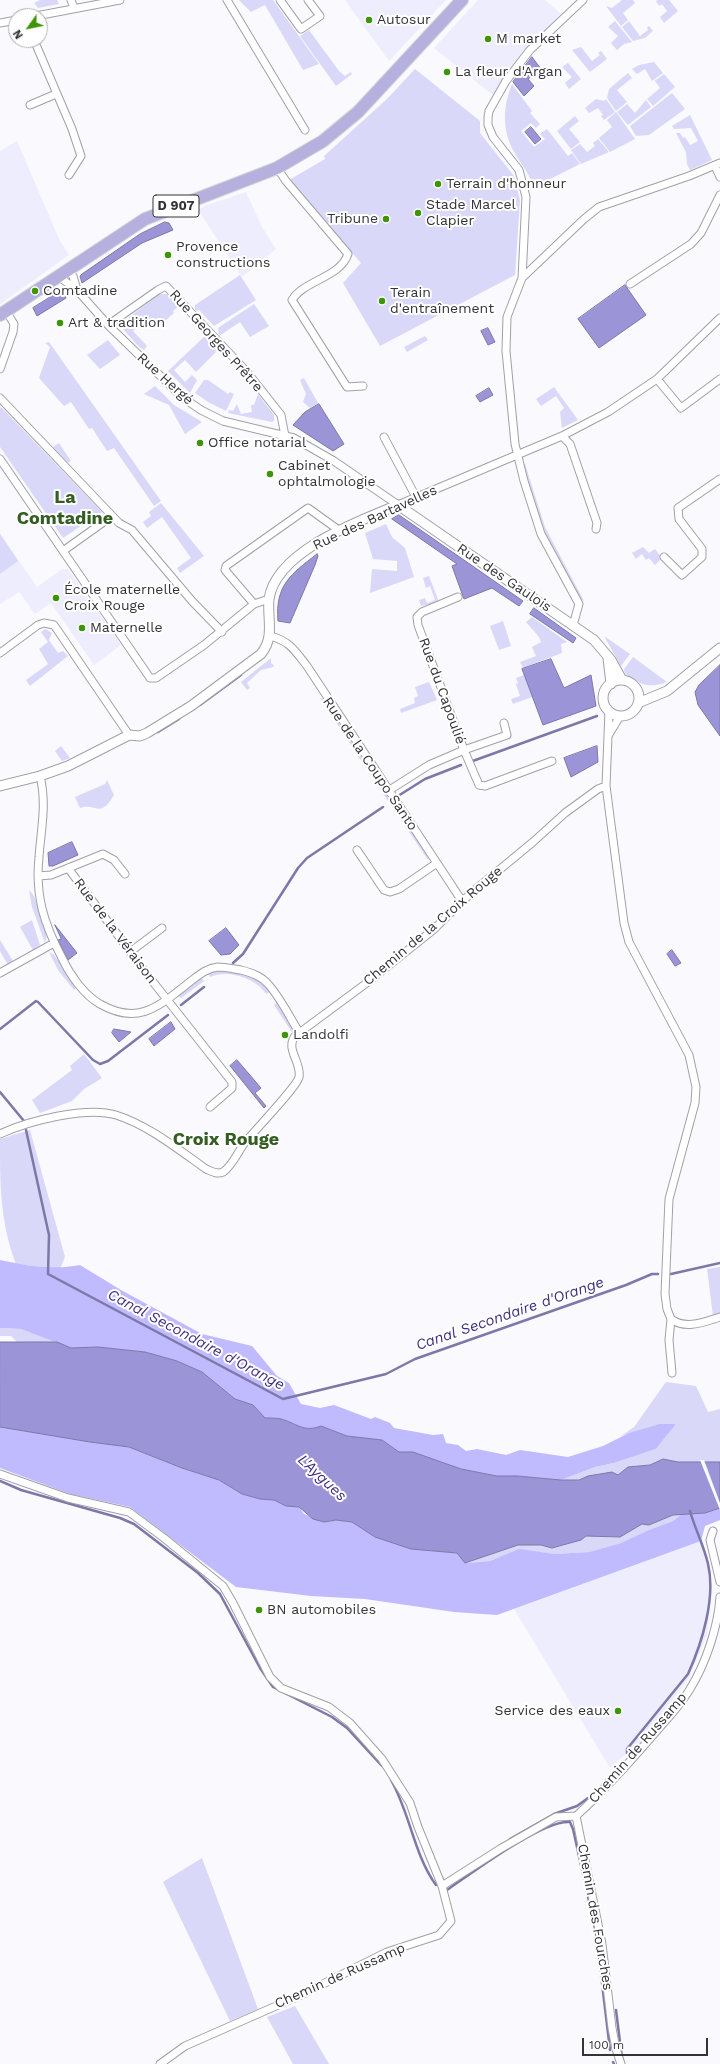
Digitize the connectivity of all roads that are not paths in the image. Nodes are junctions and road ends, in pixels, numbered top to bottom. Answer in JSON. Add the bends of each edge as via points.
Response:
{"nodes":[{"id":1,"x":71,"y":0,"type":"edge"},
{"id":2,"x":120,"y":0,"type":"edge"},
{"id":3,"x":227,"y":0,"type":"edge"},
{"id":4,"x":280,"y":0,"type":"edge"},
{"id":5,"x":308,"y":0,"type":"edge"},
{"id":6,"x":462,"y":0,"type":"edge"},
{"id":7,"x":583,"y":0,"type":"edge"},
{"id":8,"x":74,"y":8,"type":"junction"},
{"id":9,"x":48,"y":13,"type":"edge"},
{"id":10,"x":37,"y":48,"type":"edge"},
{"id":11,"x":56,"y":94,"type":"junction"},
{"id":12,"x":30,"y":105,"type":"dead end"},
{"id":13,"x":305,"y":130,"type":"dead end"},
{"id":14,"x":718,"y":164,"type":"edge"},
{"id":15,"x":277,"y":168,"type":"junction"},
{"id":16,"x":69,"y":175,"type":"dead end"},
{"id":17,"x":720,"y":177,"type":"edge"},
{"id":18,"x":720,"y":195,"type":"edge"},
{"id":19,"x":68,"y":269,"type":"junction"},
{"id":20,"x":58,"y":276,"type":"junction"},
{"id":21,"x":522,"y":278,"type":"junction"},
{"id":22,"x":630,"y":284,"type":"dead end"},
{"id":23,"x":77,"y":290,"type":"junction"},
{"id":24,"x":3,"y":313,"type":"edge"},
{"id":25,"x":720,"y":318,"type":"edge"},
{"id":26,"x":108,"y":326,"type":"junction"},
{"id":27,"x":0,"y":369,"type":"edge"},
{"id":28,"x":657,"y":379,"type":"junction"},
{"id":29,"x":720,"y":379,"type":"edge"},
{"id":30,"x":362,"y":386,"type":"dead end"},
{"id":31,"x":0,"y":398,"type":"edge"},
{"id":32,"x":285,"y":436,"type":"junction"},
{"id":33,"x":562,"y":436,"type":"junction"},
{"id":34,"x":384,"y":437,"type":"dead end"},
{"id":35,"x":517,"y":454,"type":"junction"},
{"id":36,"x":0,"y":459,"type":"edge"},
{"id":37,"x":720,"y":479,"type":"edge"},
{"id":38,"x":416,"y":497,"type":"junction"},
{"id":39,"x":398,"y":505,"type":"junction"},
{"id":40,"x":112,"y":516,"type":"junction"},
{"id":41,"x":596,"y":529,"type":"dead end"},
{"id":42,"x":340,"y":531,"type":"junction"},
{"id":43,"x":64,"y":551,"type":"junction"},
{"id":44,"x":664,"y":556,"type":"dead end"},
{"id":45,"x":458,"y":597,"type":"dead end"},
{"id":46,"x":269,"y":599,"type":"junction"},
{"id":47,"x":254,"y":604,"type":"junction"},
{"id":48,"x":573,"y":625,"type":"junction"},
{"id":49,"x":222,"y":632,"type":"junction"},
{"id":50,"x":270,"y":636,"type":"junction"},
{"id":51,"x":720,"y":648,"type":"edge"},
{"id":52,"x":0,"y":653,"type":"edge"},
{"id":53,"x":607,"y":654,"type":"junction"},
{"id":54,"x":622,"y":680,"type":"junction"},
{"id":55,"x":611,"y":684,"type":"junction"},
{"id":56,"x":637,"y":690,"type":"junction"},
{"id":57,"x":661,"y":693,"type":"junction"},
{"id":58,"x":638,"y":703,"type":"junction"},
{"id":59,"x":609,"y":711,"type":"junction"},
{"id":60,"x":620,"y":716,"type":"junction"},
{"id":61,"x":504,"y":723,"type":"dead end"},
{"id":62,"x":130,"y":736,"type":"junction"},
{"id":63,"x":607,"y":737,"type":"junction"},
{"id":64,"x":464,"y":750,"type":"junction"},
{"id":65,"x":552,"y":761,"type":"dead end"},
{"id":66,"x":40,"y":776,"type":"junction"},
{"id":67,"x":0,"y":786,"type":"edge"},
{"id":68,"x":606,"y":786,"type":"junction"},
{"id":69,"x":388,"y":791,"type":"junction"},
{"id":70,"x":357,"y":850,"type":"dead end"},
{"id":71,"x":437,"y":863,"type":"junction"},
{"id":72,"x":68,"y":868,"type":"junction"},
{"id":73,"x":125,"y":874,"type":"dead end"},
{"id":74,"x":38,"y":876,"type":"junction"},
{"id":75,"x":462,"y":901,"type":"junction"},
{"id":76,"x":162,"y":928,"type":"dead end"},
{"id":77,"x":54,"y":943,"type":"junction"},
{"id":78,"x":130,"y":952,"type":"junction"},
{"id":79,"x":0,"y":973,"type":"edge"},
{"id":80,"x":167,"y":1000,"type":"junction"},
{"id":81,"x":299,"y":1032,"type":"junction"},
{"id":82,"x":210,"y":1107,"type":"dead end"},
{"id":83,"x":0,"y":1134,"type":"edge"},
{"id":84,"x":720,"y":1317,"type":"edge"},
{"id":85,"x":671,"y":1319,"type":"junction"},
{"id":86,"x":672,"y":1373,"type":"dead end"},
{"id":87,"x":0,"y":1474,"type":"edge"},
{"id":88,"x":713,"y":1531,"type":"dead end"},
{"id":89,"x":720,"y":1582,"type":"edge"},
{"id":90,"x":720,"y":1597,"type":"edge"},
{"id":91,"x":576,"y":1816,"type":"junction"},
{"id":92,"x":442,"y":1886,"type":"junction"},
{"id":93,"x":160,"y":2064,"type":"edge"},
{"id":94,"x":621,"y":2064,"type":"edge"}],
"edges":[{"from":1,"to":8,"type":"street"},
{"from":2,"to":8,"type":"street"},
{"from":3,"to":13,"type":"street"},
{"from":4,"to":5,"type":"street","via":[[301,29],[320,16]]},
{"from":6,"to":15,"type":"main road","number":"D 907","via":[[350,120],[323,141]]},
{"from":7,"to":21,"type":"street","via":[[530,50],[506,81],[489,111],[490,131],[519,170],[525,190]]},
{"from":8,"to":9,"type":"street"},
{"from":10,"to":11,"type":"street"},
{"from":11,"to":12,"type":"street"},
{"from":11,"to":16,"type":"street","via":[[81,156]]},
{"from":14,"to":17,"type":"street"},
{"from":14,"to":21,"type":"street","via":[[599,207]]},
{"from":15,"to":19,"type":"main road","number":"D 907","via":[[152,216],[130,227]]},
{"from":15,"to":30,"type":"street","via":[[348,254],[346,260],[296,294],[292,300],[347,387]]},
{"from":18,"to":22,"type":"street","via":[[702,233],[691,244]]},
{"from":19,"to":20,"type":"main road","number":"D 907"},
{"from":19,"to":23,"type":"street","name":"Rue Hergé"},
{"from":20,"to":23,"type":"street","name":"Rue Hergé"},
{"from":20,"to":24,"type":"main road","number":"D 907"},
{"from":21,"to":35,"type":"street","via":[[507,317],[506,351]]},
{"from":23,"to":26,"type":"street","name":"Rue Hergé"},
{"from":24,"to":27,"type":"street","via":[[14,324]]},
{"from":25,"to":28,"type":"street","name":"Rue des Bartavelles"},
{"from":26,"to":32,"type":"street","name":"Rue Hergé","via":[[182,398],[201,410],[223,421]]},
{"from":26,"to":32,"type":"street","name":"Rue Georges Prêtre","via":[[166,286],[247,372],[281,415]]},
{"from":28,"to":29,"type":"street","via":[[681,408]]},
{"from":28,"to":33,"type":"street","name":"Rue des Bartavelles","via":[[608,412]]},
{"from":31,"to":40,"type":"street"},
{"from":32,"to":39,"type":"street","name":"Rue Hergé","via":[[312,448]]},
{"from":33,"to":35,"type":"street","name":"Rue des Bartavelles"},
{"from":33,"to":41,"type":"street","via":[[570,444],[597,523]]},
{"from":34,"to":38,"type":"street"},
{"from":35,"to":38,"type":"street","name":"Rue des Bartavelles"},
{"from":35,"to":48,"type":"street","via":[[541,534],[579,604]]},
{"from":36,"to":43,"type":"street"},
{"from":37,"to":44,"type":"street","via":[[678,508],[679,519],[702,550],[702,557],[682,575]]},
{"from":38,"to":39,"type":"street","name":"Rue des Bartavelles"},
{"from":39,"to":42,"type":"street","name":"Rue des Bartavelles"},
{"from":39,"to":48,"type":"street","name":"Rue des Gaulois"},
{"from":40,"to":43,"type":"street"},
{"from":40,"to":49,"type":"street","via":[[132,530]]},
{"from":42,"to":46,"type":"street","name":"Rue des Bartavelles","via":[[318,542],[288,565],[275,582]]},
{"from":42,"to":47,"type":"street","via":[[308,508],[226,566],[225,570]]},
{"from":43,"to":49,"type":"street","via":[[150,678],[156,678]]},
{"from":45,"to":64,"type":"street","name":"Rue du Capoulié","via":[[422,612],[417,617]]},
{"from":46,"to":47,"type":"street"},
{"from":46,"to":50,"type":"street","name":"Rue des Bartavelles"},
{"from":47,"to":49,"type":"street"},
{"from":48,"to":53,"type":"street","name":"Rue des Gaulois","via":[[594,640]]},
{"from":50,"to":62,"type":"street","name":"Rue des Bartavelles","via":[[261,654],[214,690],[147,733]]},
{"from":50,"to":69,"type":"street","name":"Rue de la Coupo Santo","via":[[285,641],[292,647]]},
{"from":51,"to":57,"type":"street","via":[[682,680]]},
{"from":52,"to":62,"type":"street","via":[[38,625],[54,625]]},
{"from":53,"to":54,"type":"street","name":"Rue des Gaulois"},
{"from":53,"to":55,"type":"street"},
{"from":54,"to":55,"type":"street"},
{"from":54,"to":56,"type":"street"},
{"from":55,"to":59,"type":"street","via":[[604,694]]},
{"from":56,"to":57,"type":"street"},
{"from":56,"to":58,"type":"street"},
{"from":57,"to":58,"type":"street"},
{"from":58,"to":60,"type":"street","via":[[631,712]]},
{"from":59,"to":60,"type":"street"},
{"from":59,"to":63,"type":"street"},
{"from":60,"to":63,"type":"street"},
{"from":61,"to":64,"type":"street","via":[[507,735]]},
{"from":62,"to":66,"type":"street","name":"Rue des Bartavelles","via":[[68,766]]},
{"from":63,"to":68,"type":"street"},
{"from":64,"to":65,"type":"street","via":[[475,780],[482,786]]},
{"from":64,"to":69,"type":"street","name":"Rue du Capoulié","via":[[429,766]]},
{"from":66,"to":67,"type":"street","name":"Rue des Bartavelles"},
{"from":66,"to":74,"type":"street","via":[[45,798]]},
{"from":68,"to":75,"type":"street","name":"Chemin de la Croix Rouge","via":[[565,813]]},
{"from":68,"to":85,"type":"street","via":[[624,923],[629,942],[689,1056],[696,1087],[695,1103],[668,1199],[665,1294]]},
{"from":69,"to":71,"type":"street","name":"Rue de la Coupo Santo"},
{"from":70,"to":71,"type":"street","via":[[384,890],[390,892],[399,889]]},
{"from":71,"to":75,"type":"street","name":"Rue de la Coupo Santo"},
{"from":72,"to":73,"type":"street","via":[[103,854],[114,860]]},
{"from":72,"to":74,"type":"street","name":"Rue de la Véraison","via":[[51,875]]},
{"from":72,"to":78,"type":"street","name":"Rue de la Véraison"},
{"from":74,"to":77,"type":"street","via":[[39,899]]},
{"from":75,"to":81,"type":"street","name":"Chemin de la Croix Rouge","via":[[433,930]]},
{"from":76,"to":78,"type":"street"},
{"from":77,"to":79,"type":"street"},
{"from":77,"to":80,"type":"street","via":[[73,976],[92,998],[107,1008],[141,1014]]},
{"from":78,"to":80,"type":"street","name":"Rue de la Véraison"},
{"from":80,"to":81,"type":"street","via":[[207,970],[217,967],[239,970],[254,974],[268,984]]},
{"from":80,"to":82,"type":"street","name":"Rue de la Véraison","via":[[232,1082],[232,1088]]},
{"from":81,"to":83,"type":"street","via":[[292,1039],[292,1043],[299,1078],[252,1133],[229,1167],[219,1173],[206,1168],[156,1134],[116,1115],[80,1113],[27,1123]]},
{"from":84,"to":85,"type":"street","via":[[698,1323],[681,1324]]},
{"from":85,"to":86,"type":"street","via":[[669,1340]]},
{"from":87,"to":92,"type":"street","via":[[68,1498],[129,1512],[223,1586],[270,1676],[281,1688],[329,1707],[350,1723],[382,1759],[410,1803]]},
{"from":88,"to":89,"type":"street","via":[[710,1540]]},
{"from":90,"to":91,"type":"street","name":"Chemin de Russamp","via":[[708,1648],[700,1672],[690,1689],[612,1783]]},
{"from":91,"to":92,"type":"street","via":[[556,1817],[500,1848]]},
{"from":91,"to":94,"type":"street","name":"Chemin des Fourches","via":[[602,1944],[612,2028]]},
{"from":92,"to":93,"type":"street","name":"Chemin de Russamp","via":[[451,1921],[439,1935],[387,1952],[301,1995],[185,2046]]}]}
